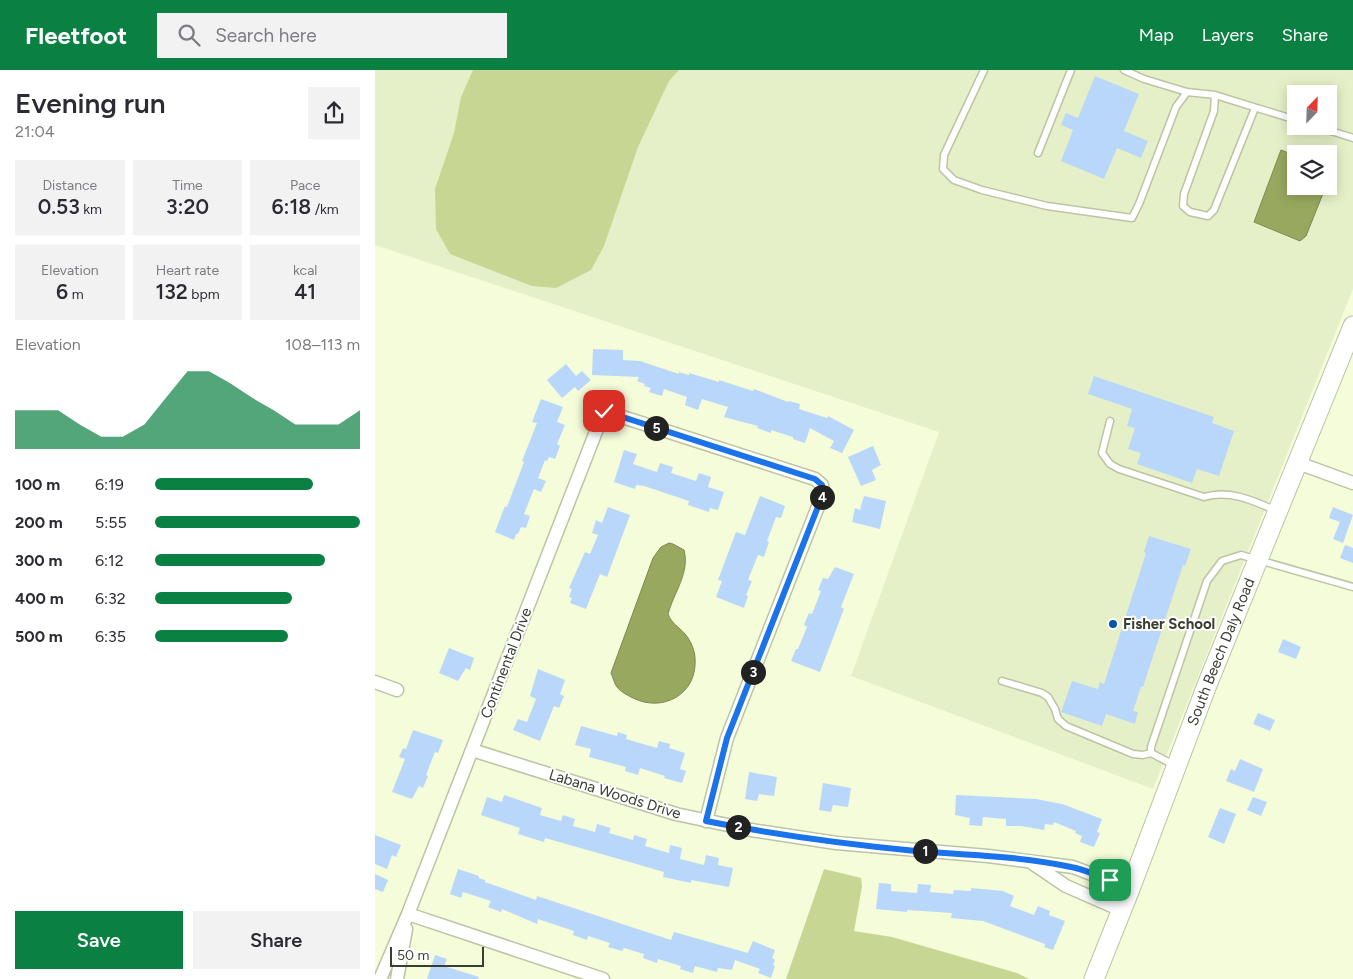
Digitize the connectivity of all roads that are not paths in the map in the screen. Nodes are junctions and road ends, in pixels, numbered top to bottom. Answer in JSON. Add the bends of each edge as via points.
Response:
{"nodes":[{"id":1,"x":984,"y":70,"type":"edge"},
{"id":2,"x":1071,"y":70,"type":"edge"},
{"id":3,"x":1124,"y":70,"type":"edge"},
{"id":4,"x":1187,"y":92,"type":"junction"},
{"id":5,"x":1215,"y":95,"type":"junction"},
{"id":6,"x":1255,"y":108,"type":"junction"},
{"id":7,"x":1287,"y":117,"type":"edge"},
{"id":8,"x":1337,"y":133,"type":"edge"},
{"id":9,"x":1353,"y":138,"type":"edge"},
{"id":10,"x":1038,"y":153,"type":"dead end"},
{"id":11,"x":1353,"y":326,"type":"edge"},
{"id":12,"x":1110,"y":422,"type":"dead end"},
{"id":13,"x":1298,"y":463,"type":"junction"},
{"id":14,"x":1353,"y":483,"type":"edge"},
{"id":15,"x":1278,"y":511,"type":"junction"},
{"id":16,"x":1259,"y":559,"type":"junction"},
{"id":17,"x":1353,"y":587,"type":"edge"},
{"id":18,"x":1002,"y":680,"type":"dead end"},
{"id":19,"x":375,"y":682,"type":"edge"},
{"id":20,"x":397,"y":690,"type":"dead end"},
{"id":21,"x":472,"y":750,"type":"junction"},
{"id":22,"x":1151,"y":752,"type":"junction"},
{"id":23,"x":1176,"y":766,"type":"junction"},
{"id":24,"x":706,"y":821,"type":"junction"},
{"id":25,"x":1027,"y":860,"type":"junction"},
{"id":26,"x":1130,"y":889,"type":"junction"},
{"id":27,"x":1121,"y":910,"type":"junction"},
{"id":28,"x":408,"y":914,"type":"junction"},
{"id":29,"x":380,"y":979,"type":"edge"},
{"id":30,"x":397,"y":979,"type":"edge"},
{"id":31,"x":603,"y":979,"type":"edge"},
{"id":32,"x":1094,"y":979,"type":"edge"}],
"edges":[{"from":1,"to":4,"type":"lane","via":[[944,155],[943,170],[954,180],[982,190],[1047,206],[1131,218],[1176,107]]},
{"from":2,"to":10,"type":"lane"},
{"from":3,"to":4,"type":"lane"},
{"from":4,"to":5,"type":"lane"},
{"from":5,"to":6,"type":"lane"},
{"from":5,"to":6,"type":"lane","via":[[1214,111],[1184,194],[1183,206],[1190,212],[1208,216],[1214,210]]},
{"from":6,"to":7,"type":"lane"},
{"from":8,"to":9,"type":"lane"},
{"from":11,"to":13,"type":"street","name":"South Beech Daly Road"},
{"from":12,"to":15,"type":"lane","via":[[1102,453],[1110,464],[1119,469],[1204,497],[1213,494],[1238,496]]},
{"from":13,"to":14,"type":"street"},
{"from":13,"to":15,"type":"street","name":"South Beech Daly Road"},
{"from":15,"to":16,"type":"street","name":"South Beech Daly Road"},
{"from":16,"to":17,"type":"lane"},
{"from":16,"to":22,"type":"lane","via":[[1241,555],[1222,561],[1207,581],[1155,731]]},
{"from":16,"to":23,"type":"street","name":"South Beech Daly Road"},
{"from":18,"to":22,"type":"lane","via":[[1048,697],[1058,719],[1066,726],[1133,754]]},
{"from":19,"to":20,"type":"street"},
{"from":21,"to":24,"type":"street","name":"Labana Woods Drive"},
{"from":21,"to":24,"type":"street","name":"Continental Drive","via":[[604,411],[815,479],[822,485],[821,499],[727,738]]},
{"from":21,"to":28,"type":"street","name":"Continental Drive"},
{"from":22,"to":23,"type":"lane"},
{"from":23,"to":26,"type":"street","name":"South Beech Daly Road"},
{"from":24,"to":25,"type":"street","name":"Labana Woods Drive","via":[[837,843]]},
{"from":25,"to":26,"type":"street","name":"Labana Woods Drive","via":[[1073,867]]},
{"from":25,"to":27,"type":"street","name":"Labana Woods Drive","via":[[1066,886]]},
{"from":26,"to":27,"type":"street","name":"South Beech Daly Road"},
{"from":27,"to":32,"type":"street","name":"South Beech Daly Road"},
{"from":28,"to":29,"type":"street","name":"Continental Drive"},
{"from":28,"to":30,"type":"street","name":"Continental Drive"},
{"from":28,"to":31,"type":"street"}]}
